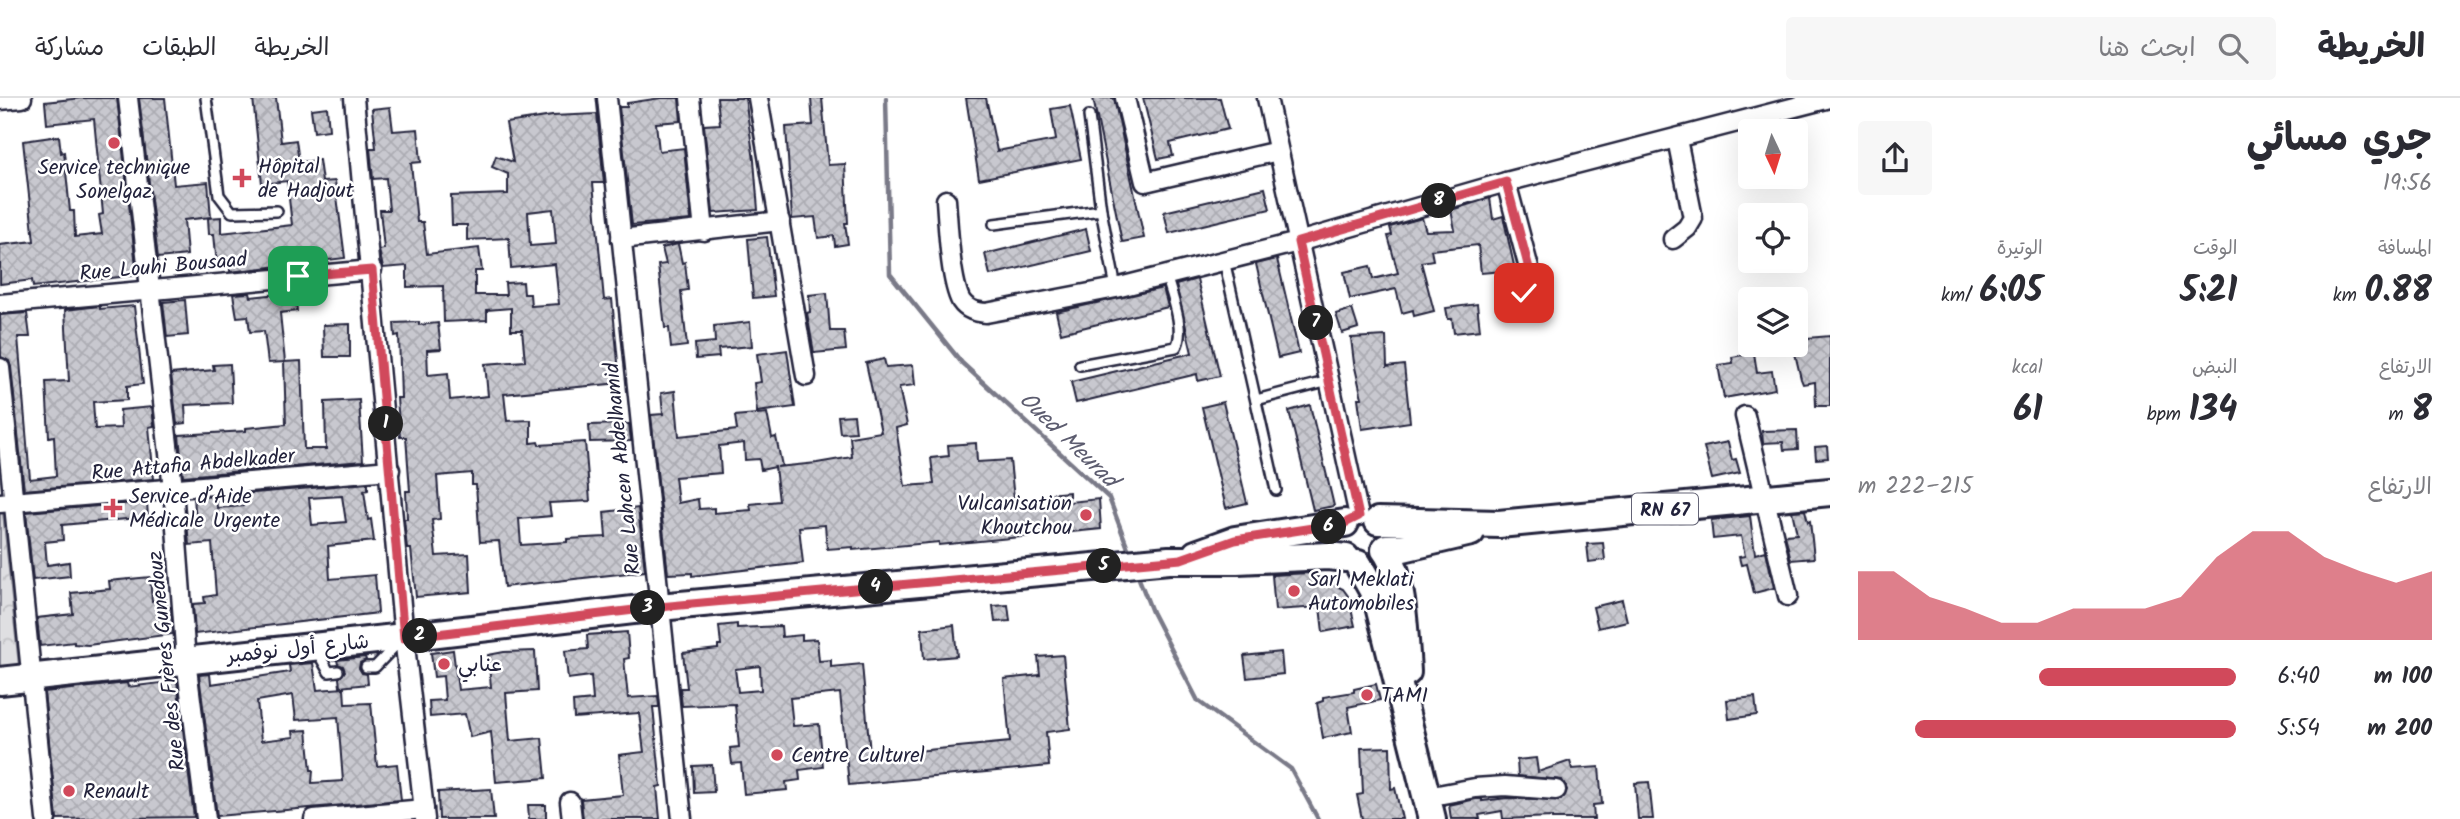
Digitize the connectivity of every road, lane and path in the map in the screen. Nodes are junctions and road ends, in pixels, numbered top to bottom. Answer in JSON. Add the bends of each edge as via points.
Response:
{"nodes":[{"id":1,"x":22,"y":98,"type":"edge"},
{"id":2,"x":128,"y":98,"type":"edge"},
{"id":3,"x":206,"y":98,"type":"edge"},
{"id":4,"x":354,"y":98,"type":"edge"},
{"id":5,"x":607,"y":98,"type":"edge"},
{"id":6,"x":690,"y":98,"type":"edge"},
{"id":7,"x":758,"y":98,"type":"edge"},
{"id":8,"x":1125,"y":98,"type":"edge"},
{"id":9,"x":1267,"y":98,"type":"edge"},
{"id":10,"x":1830,"y":98,"type":"edge"},
{"id":11,"x":0,"y":100,"type":"edge"},
{"id":12,"x":1089,"y":116,"type":"dead end"},
{"id":13,"x":1677,"y":139,"type":"junction"},
{"id":14,"x":1279,"y":152,"type":"junction"},
{"id":15,"x":1506,"y":182,"type":"junction"},
{"id":16,"x":946,"y":200,"type":"dead end"},
{"id":17,"x":1101,"y":210,"type":"junction"},
{"id":18,"x":277,"y":211,"type":"dead end"},
{"id":19,"x":780,"y":220,"type":"junction"},
{"id":20,"x":994,"y":224,"type":"dead end"},
{"id":21,"x":704,"y":231,"type":"junction"},
{"id":22,"x":621,"y":239,"type":"junction"},
{"id":23,"x":1673,"y":239,"type":"dead end"},
{"id":24,"x":1298,"y":242,"type":"junction"},
{"id":25,"x":1224,"y":260,"type":"junction"},
{"id":26,"x":372,"y":270,"type":"junction"},
{"id":27,"x":1166,"y":275,"type":"junction"},
{"id":28,"x":1116,"y":288,"type":"junction"},
{"id":29,"x":149,"y":290,"type":"junction"},
{"id":30,"x":1524,"y":293,"type":"dead end"},
{"id":31,"x":0,"y":304,"type":"edge"},
{"id":32,"x":1080,"y":365,"type":"dead end"},
{"id":33,"x":0,"y":368,"type":"edge"},
{"id":34,"x":806,"y":376,"type":"dead end"},
{"id":35,"x":1329,"y":382,"type":"junction"},
{"id":36,"x":1256,"y":400,"type":"junction"},
{"id":37,"x":1745,"y":416,"type":"dead end"},
{"id":38,"x":390,"y":470,"type":"junction"},
{"id":39,"x":173,"y":488,"type":"junction"},
{"id":40,"x":1276,"y":490,"type":"dead end"},
{"id":41,"x":1830,"y":492,"type":"edge"},
{"id":42,"x":1766,"y":500,"type":"junction"},
{"id":43,"x":8,"y":502,"type":"edge"},
{"id":44,"x":1361,"y":520,"type":"junction"},
{"id":45,"x":1499,"y":524,"type":"junction"},
{"id":46,"x":1385,"y":549,"type":"junction"},
{"id":47,"x":1175,"y":559,"type":"junction"},
{"id":48,"x":1352,"y":561,"type":"junction"},
{"id":49,"x":1788,"y":596,"type":"dead end"},
{"id":50,"x":659,"y":607,"type":"junction"},
{"id":51,"x":404,"y":638,"type":"junction"},
{"id":52,"x":314,"y":646,"type":"junction"},
{"id":53,"x":186,"y":660,"type":"junction"},
{"id":54,"x":366,"y":667,"type":"dead end"},
{"id":55,"x":338,"y":671,"type":"dead end"},
{"id":56,"x":33,"y":677,"type":"junction"},
{"id":57,"x":0,"y":681,"type":"edge"},
{"id":58,"x":1410,"y":726,"type":"junction"},
{"id":59,"x":1556,"y":790,"type":"dead end"},
{"id":60,"x":1429,"y":808,"type":"edge"},
{"id":61,"x":425,"y":814,"type":"edge"},
{"id":62,"x":46,"y":819,"type":"edge"},
{"id":63,"x":206,"y":819,"type":"edge"},
{"id":64,"x":314,"y":819,"type":"edge"},
{"id":65,"x":682,"y":819,"type":"edge"}],
"edges":[{"from":1,"to":11,"type":"street"},
{"from":2,"to":29,"type":"street","name":"Rue des Frères Gunedouz"},
{"from":3,"to":18,"type":"lane","via":[[219,195],[232,212]]},
{"from":4,"to":26,"type":"street"},
{"from":5,"to":22,"type":"street","name":"Rue Lahcen Abdelhamid"},
{"from":6,"to":21,"type":"street"},
{"from":7,"to":19,"type":"street"},
{"from":8,"to":14,"type":"street","via":[[1145,183]]},
{"from":9,"to":14,"type":"street"},
{"from":10,"to":13,"type":"street"},
{"from":12,"to":17,"type":"lane"},
{"from":13,"to":15,"type":"street"},
{"from":13,"to":23,"type":"street","via":[[1693,218]]},
{"from":14,"to":24,"type":"street"},
{"from":15,"to":24,"type":"street"},
{"from":15,"to":30,"type":"street","via":[[1530,272]]},
{"from":16,"to":28,"type":"street","via":[[952,265],[962,302],[973,311],[986,313]]},
{"from":17,"to":20,"type":"lane"},
{"from":17,"to":28,"type":"lane"},
{"from":19,"to":21,"type":"street"},
{"from":19,"to":34,"type":"street"},
{"from":21,"to":22,"type":"street"},
{"from":22,"to":50,"type":"street","name":"Rue Lahcen Abdelhamid"},
{"from":24,"to":25,"type":"street"},
{"from":24,"to":35,"type":"street"},
{"from":25,"to":27,"type":"street"},
{"from":25,"to":36,"type":"lane"},
{"from":26,"to":29,"type":"street","name":"Rue Louhi Bousaad"},
{"from":26,"to":38,"type":"street"},
{"from":27,"to":28,"type":"street"},
{"from":27,"to":32,"type":"lane","via":[[1179,326],[1180,340],[1175,347]]},
{"from":29,"to":31,"type":"street","name":"Rue Louhi Bousaad"},
{"from":29,"to":39,"type":"street","name":"Rue des Frères Gunedouz"},
{"from":33,"to":43,"type":"street"},
{"from":35,"to":36,"type":"lane"},
{"from":35,"to":44,"type":"street"},
{"from":36,"to":40,"type":"lane"},
{"from":37,"to":42,"type":"street"},
{"from":38,"to":39,"type":"street","name":"Rue Attafia Abdelkader"},
{"from":38,"to":51,"type":"street"},
{"from":39,"to":43,"type":"street","name":"Rue Attafia Abdelkader"},
{"from":39,"to":53,"type":"street","name":"Rue des Frères Gunedouz"},
{"from":41,"to":42,"type":"main road","number":"RN 67"},
{"from":42,"to":45,"type":"main road","number":"RN 67"},
{"from":42,"to":49,"type":"street"},
{"from":43,"to":56,"type":"street"},
{"from":44,"to":45,"type":"main road","number":"RN 67"},
{"from":44,"to":46,"type":"main road","via":[[1386,533]]},
{"from":44,"to":47,"type":"main road","via":[[1235,540]]},
{"from":44,"to":48,"type":"main road","via":[[1338,537]]},
{"from":45,"to":46,"type":"main road","number":"RN 67"},
{"from":46,"to":48,"type":"main road","via":[[1372,563]]},
{"from":46,"to":58,"type":"main road","via":[[1397,582]]},
{"from":47,"to":48,"type":"main road","via":[[1328,556]]},
{"from":47,"to":50,"type":"main road","name":"شارع أول نوفمبر"},
{"from":48,"to":58,"type":"main road","via":[[1377,598]]},
{"from":50,"to":51,"type":"main road","name":"شارع أول نوفمبر"},
{"from":50,"to":65,"type":"street","name":"Rue Lahcen Abdelhamid"},
{"from":51,"to":52,"type":"main road","name":"شارع أول نوفمبر"},
{"from":51,"to":54,"type":"lane","via":[[375,667]]},
{"from":51,"to":61,"type":"street"},
{"from":52,"to":53,"type":"main road","name":"شارع أول نوفمبر"},
{"from":52,"to":55,"type":"lane","via":[[329,671]]},
{"from":53,"to":56,"type":"main road","name":"شارع أول نوفمبر"},
{"from":53,"to":63,"type":"street","name":"Rue des Frères Gunedouz"},
{"from":56,"to":57,"type":"main road","name":"شارع أول نوفمبر"},
{"from":56,"to":62,"type":"street"},
{"from":58,"to":60,"type":"main road"},
{"from":59,"to":60,"type":"street","via":[[1475,788]]},
{"from":61,"to":64,"type":"street"}]}
